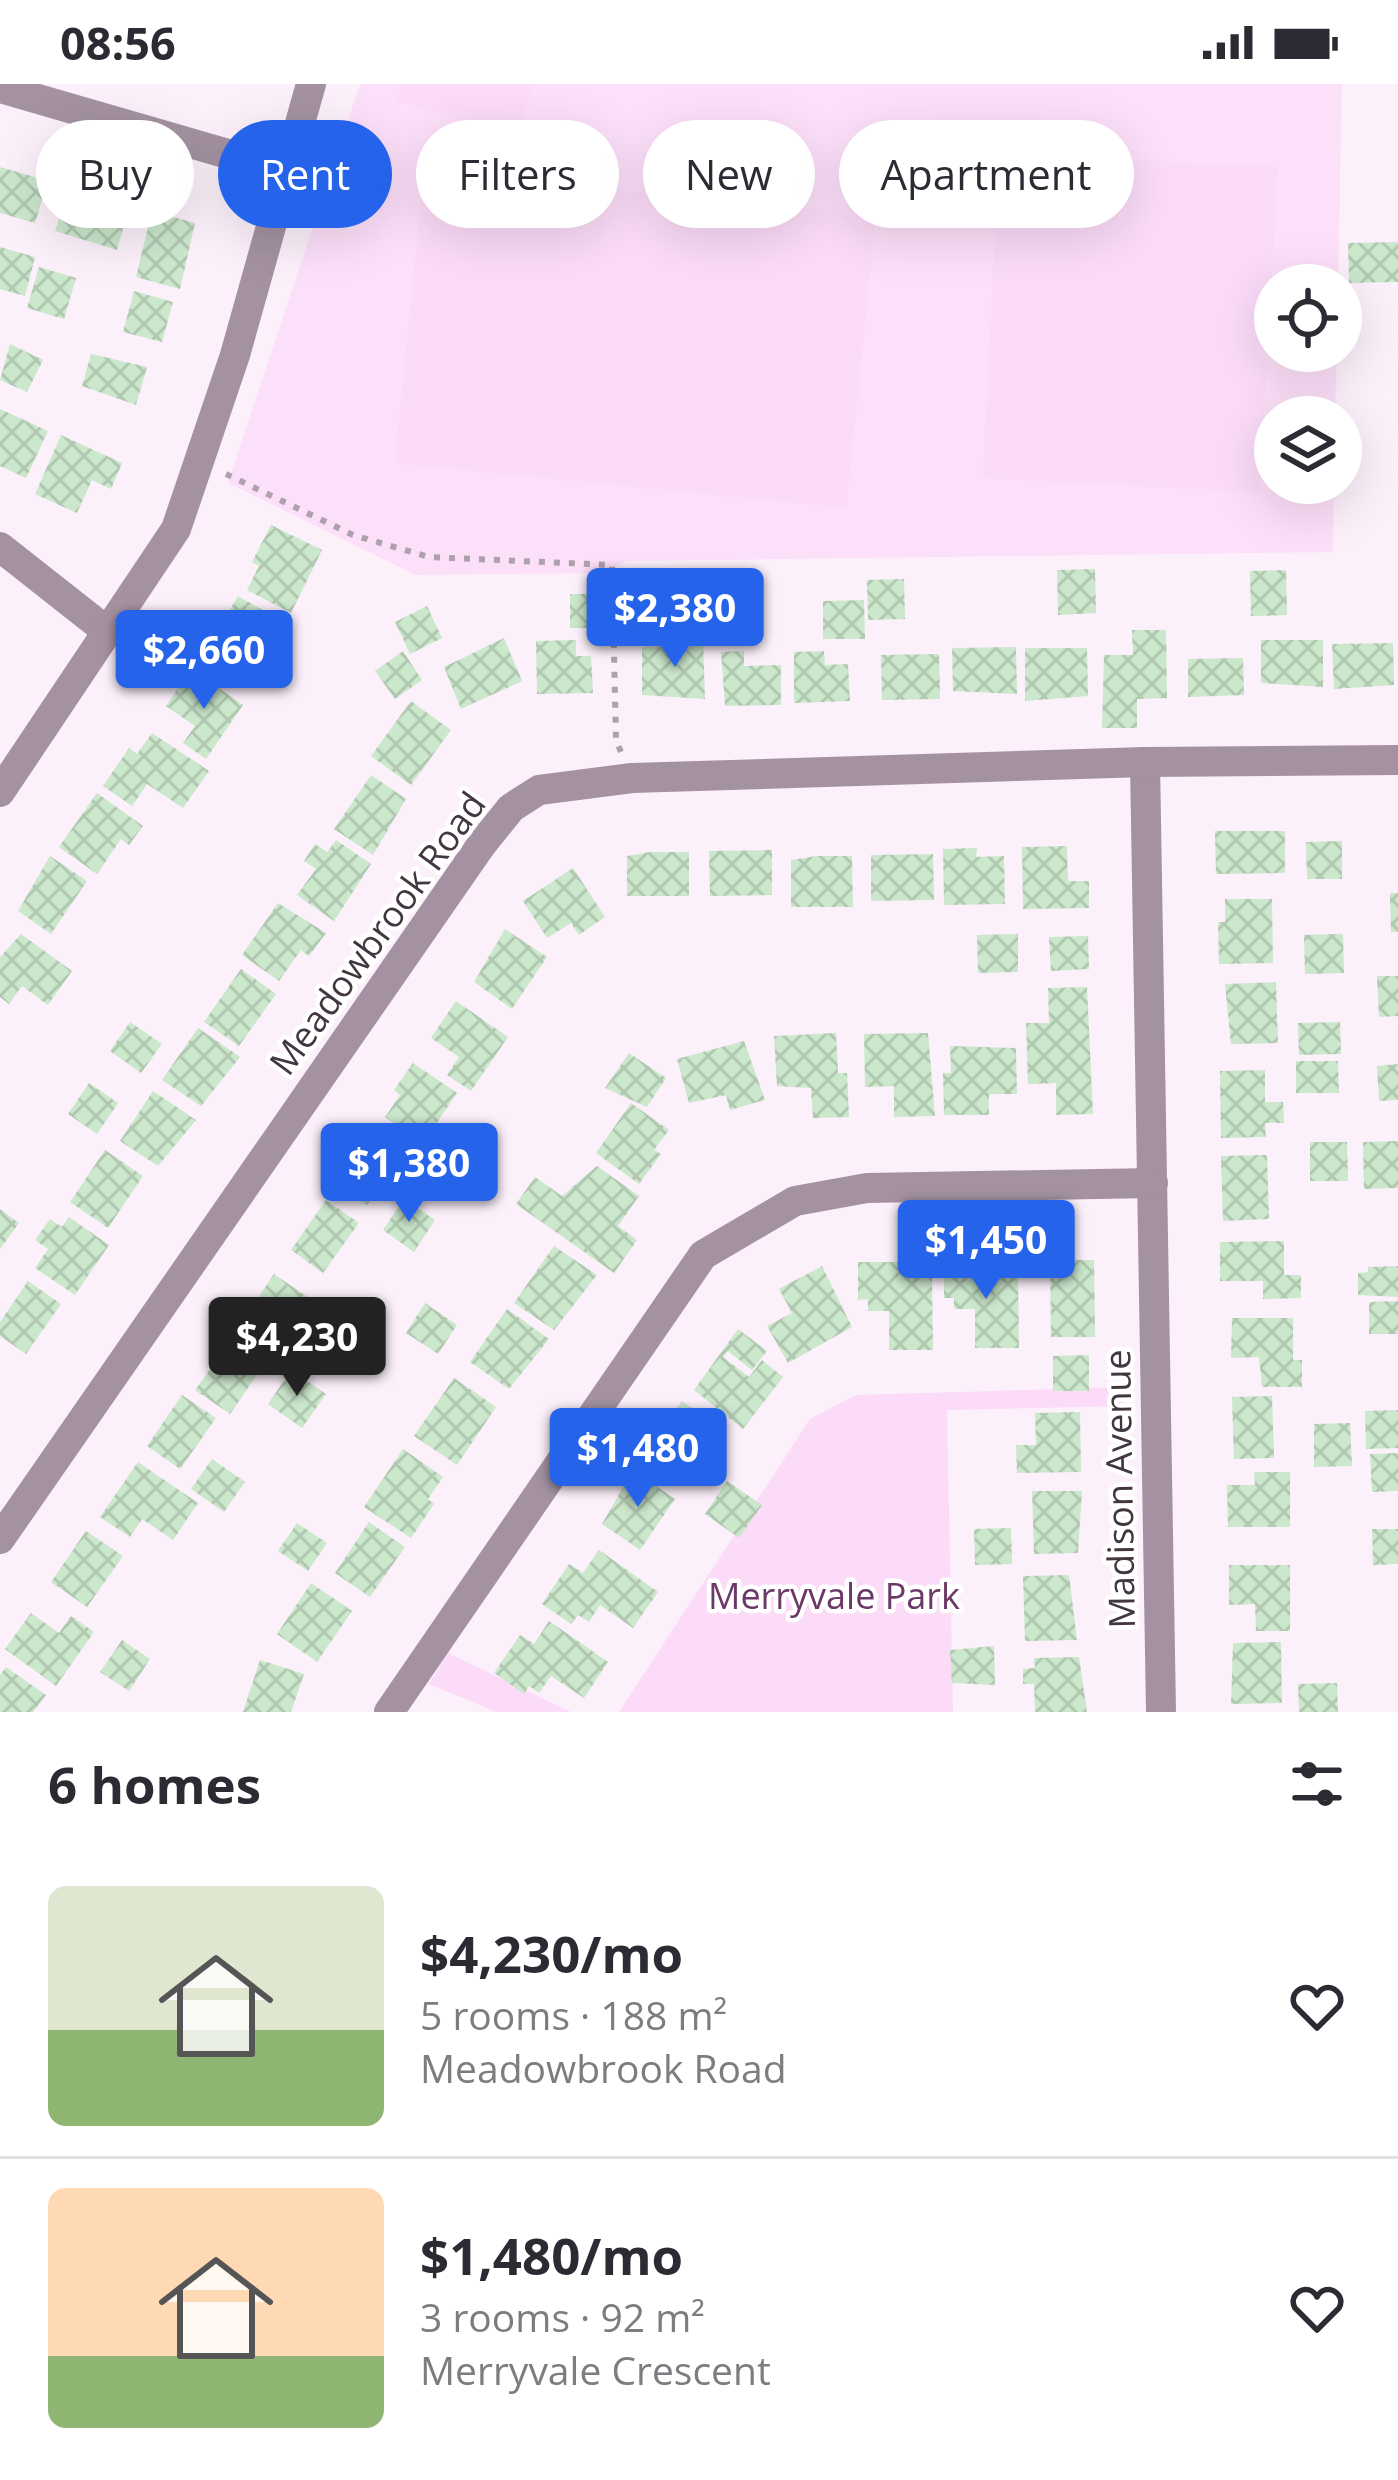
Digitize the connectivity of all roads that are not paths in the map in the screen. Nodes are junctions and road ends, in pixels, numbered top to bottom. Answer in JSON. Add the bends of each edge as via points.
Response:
{"nodes":[{"id":1,"x":311,"y":84,"type":"edge"},
{"id":2,"x":0,"y":88,"type":"edge"},
{"id":3,"x":300,"y":120,"type":"edge"},
{"id":4,"x":218,"y":151,"type":"edge"},
{"id":5,"x":268,"y":228,"type":"edge"},
{"id":6,"x":0,"y":548,"type":"edge"},
{"id":7,"x":108,"y":632,"type":"junction"},
{"id":8,"x":1398,"y":760,"type":"edge"},
{"id":9,"x":1145,"y":762,"type":"junction"},
{"id":10,"x":0,"y":792,"type":"edge"},
{"id":11,"x":1153,"y":1183,"type":"junction"},
{"id":12,"x":0,"y":1539,"type":"edge"},
{"id":13,"x":388,"y":1712,"type":"edge"},
{"id":14,"x":1161,"y":1712,"type":"edge"}],
"edges":[{"from":1,"to":3,"type":"street"},
{"from":2,"to":4,"type":"street"},
{"from":5,"to":7,"type":"street","via":[[176,529]]},
{"from":6,"to":7,"type":"street"},
{"from":7,"to":10,"type":"street"},
{"from":8,"to":9,"type":"street","name":"Meadowbrook Road"},
{"from":9,"to":11,"type":"street","name":"Madison Avenue"},
{"from":9,"to":12,"type":"street","name":"Meadowbrook Road","via":[[632,778],[539,790],[512,808]]},
{"from":11,"to":13,"type":"street","via":[[867,1188],[795,1201],[703,1255]]},
{"from":11,"to":14,"type":"street","name":"Madison Avenue"}]}
